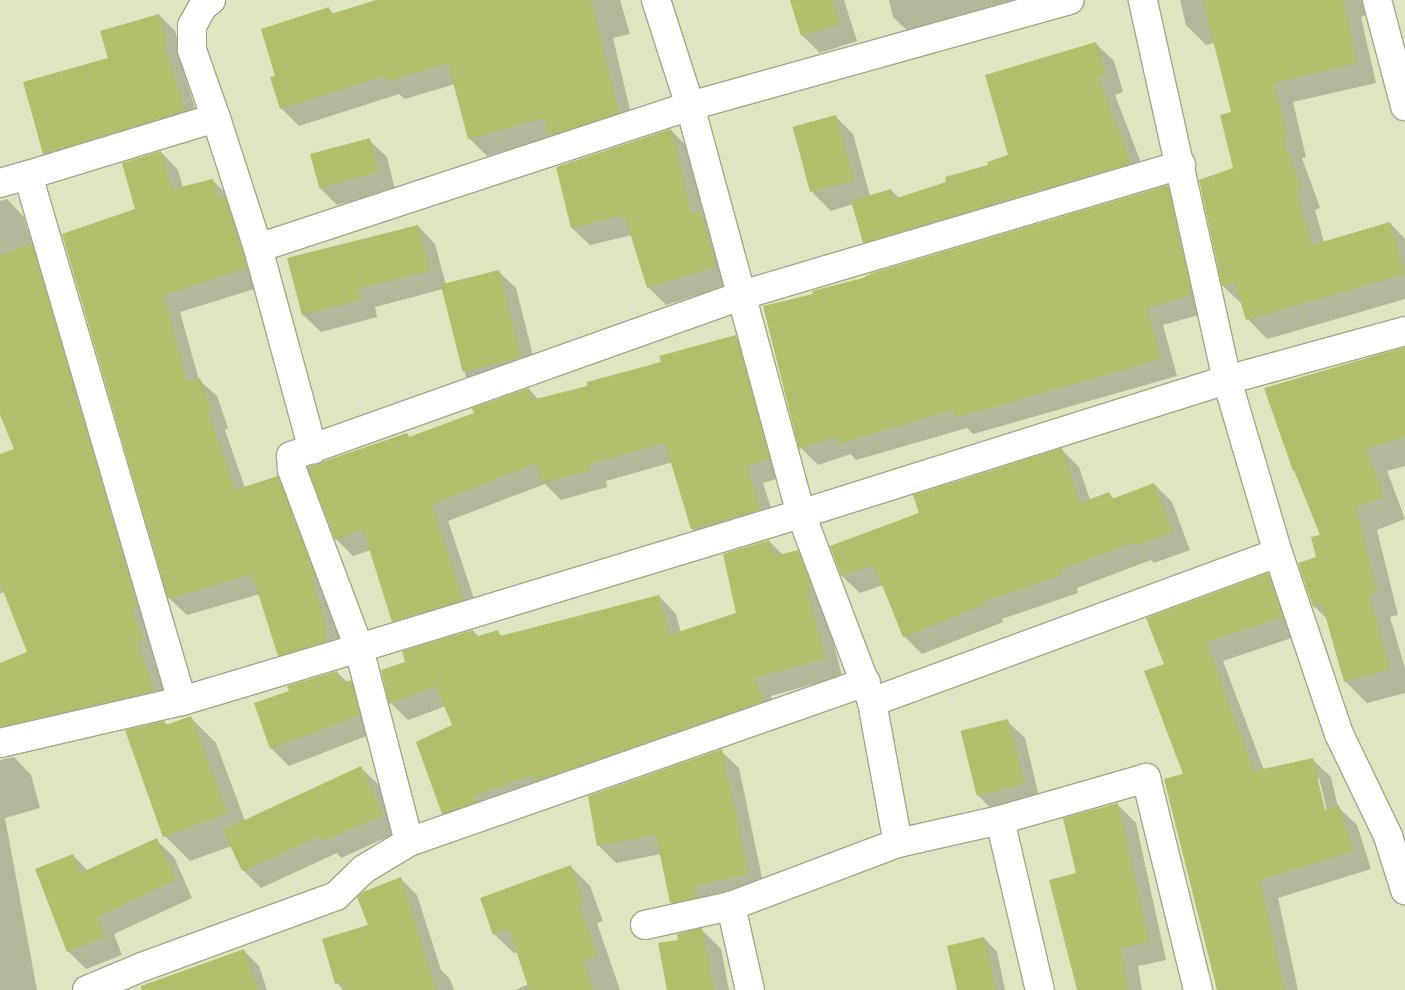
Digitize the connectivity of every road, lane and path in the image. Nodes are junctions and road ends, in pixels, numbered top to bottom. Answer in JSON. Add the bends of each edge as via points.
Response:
{"nodes":[{"id":1,"x":212,"y":0,"type":"edge"},
{"id":2,"x":656,"y":0,"type":"edge"},
{"id":3,"x":1069,"y":0,"type":"edge"},
{"id":4,"x":1143,"y":0,"type":"edge"},
{"id":5,"x":1377,"y":0,"type":"edge"},
{"id":6,"x":690,"y":106,"type":"junction"},
{"id":7,"x":1405,"y":106,"type":"edge"},
{"id":8,"x":216,"y":118,"type":"junction"},
{"id":9,"x":1181,"y":165,"type":"junction"},
{"id":10,"x":28,"y":175,"type":"junction"},
{"id":11,"x":0,"y":183,"type":"edge"},
{"id":12,"x":258,"y":248,"type":"junction"},
{"id":13,"x":742,"y":295,"type":"junction"},
{"id":14,"x":1405,"y":331,"type":"edge"},
{"id":15,"x":1227,"y":380,"type":"junction"},
{"id":16,"x":313,"y":450,"type":"junction"},
{"id":17,"x":801,"y":514,"type":"junction"},
{"id":18,"x":1278,"y":553,"type":"junction"},
{"id":19,"x":359,"y":648,"type":"junction"},
{"id":20,"x":869,"y":692,"type":"junction"},
{"id":21,"x":182,"y":701,"type":"junction"},
{"id":22,"x":0,"y":743,"type":"edge"},
{"id":23,"x":1000,"y":820,"type":"junction"},
{"id":24,"x":409,"y":842,"type":"junction"},
{"id":25,"x":898,"y":843,"type":"junction"},
{"id":26,"x":1405,"y":890,"type":"edge"},
{"id":27,"x":731,"y":906,"type":"junction"},
{"id":28,"x":645,"y":925,"type":"dead end"},
{"id":29,"x":145,"y":978,"type":"edge"},
{"id":30,"x":87,"y":990,"type":"edge"},
{"id":31,"x":750,"y":990,"type":"edge"},
{"id":32,"x":1040,"y":990,"type":"edge"},
{"id":33,"x":1198,"y":990,"type":"edge"}],
"edges":[{"from":1,"to":8,"type":"street","via":[[203,6],[192,26],[192,50]]},
{"from":2,"to":6,"type":"street"},
{"from":3,"to":6,"type":"street"},
{"from":4,"to":9,"type":"street"},
{"from":5,"to":7,"type":"street"},
{"from":6,"to":12,"type":"street"},
{"from":6,"to":13,"type":"street"},
{"from":8,"to":10,"type":"street"},
{"from":8,"to":12,"type":"street"},
{"from":9,"to":13,"type":"street"},
{"from":9,"to":15,"type":"street"},
{"from":10,"to":11,"type":"street"},
{"from":10,"to":21,"type":"street"},
{"from":12,"to":16,"type":"street"},
{"from":13,"to":16,"type":"street"},
{"from":13,"to":17,"type":"street"},
{"from":14,"to":15,"type":"street"},
{"from":15,"to":17,"type":"street"},
{"from":15,"to":18,"type":"street"},
{"from":16,"to":19,"type":"street","via":[[291,456],[292,470]]},
{"from":17,"to":19,"type":"street"},
{"from":17,"to":20,"type":"street"},
{"from":18,"to":20,"type":"street"},
{"from":18,"to":26,"type":"street","via":[[1339,734],[1388,836]]},
{"from":19,"to":21,"type":"street"},
{"from":19,"to":24,"type":"street"},
{"from":20,"to":24,"type":"street"},
{"from":20,"to":25,"type":"street"},
{"from":21,"to":22,"type":"street"},
{"from":23,"to":25,"type":"street"},
{"from":23,"to":32,"type":"street"},
{"from":23,"to":33,"type":"street","via":[[1146,778]]},
{"from":24,"to":29,"type":"street","via":[[364,869],[336,896]]},
{"from":25,"to":27,"type":"street"},
{"from":27,"to":28,"type":"street"},
{"from":27,"to":31,"type":"street"},
{"from":29,"to":30,"type":"street"}]}
